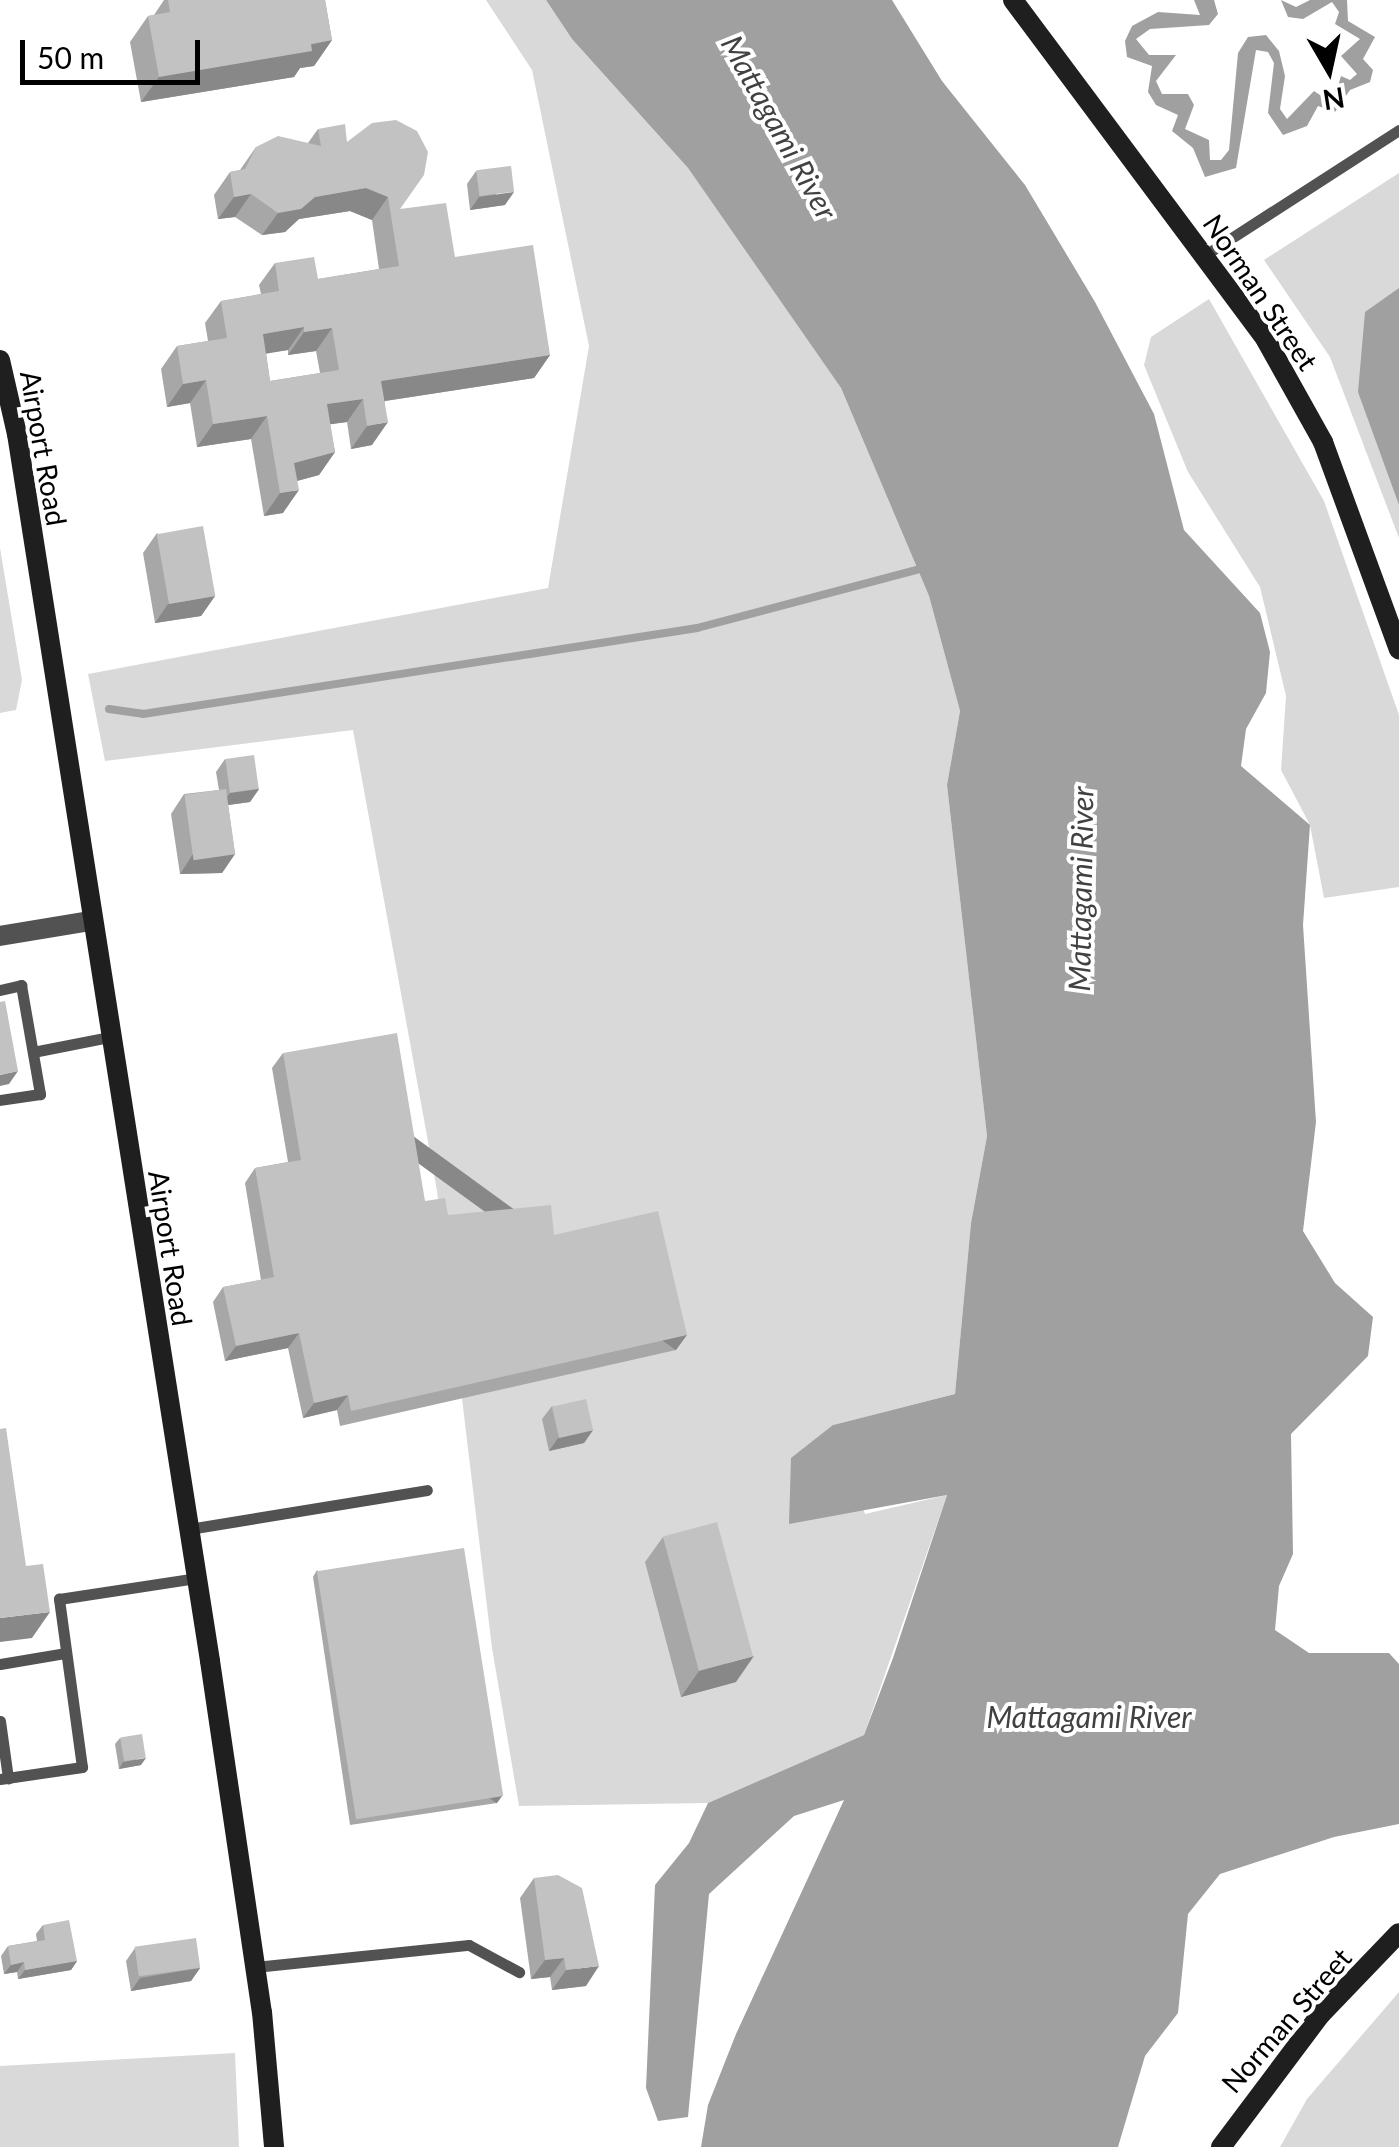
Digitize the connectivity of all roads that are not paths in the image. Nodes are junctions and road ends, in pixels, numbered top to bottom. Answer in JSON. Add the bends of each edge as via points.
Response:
{"nodes":[{"id":1,"x":1013,"y":0,"type":"edge"},
{"id":2,"x":1399,"y":130,"type":"edge"},
{"id":3,"x":1205,"y":255,"type":"junction"},
{"id":4,"x":0,"y":360,"type":"edge"},
{"id":5,"x":1399,"y":650,"type":"edge"},
{"id":6,"x":91,"y":920,"type":"junction"},
{"id":7,"x":0,"y":936,"type":"edge"},
{"id":8,"x":0,"y":990,"type":"edge"},
{"id":9,"x":110,"y":1037,"type":"junction"},
{"id":10,"x":33,"y":1052,"type":"junction"},
{"id":11,"x":0,"y":1100,"type":"edge"},
{"id":12,"x":427,"y":1490,"type":"dead end"},
{"id":13,"x":189,"y":1530,"type":"junction"},
{"id":14,"x":197,"y":1578,"type":"junction"},
{"id":15,"x":66,"y":1653,"type":"junction"},
{"id":16,"x":0,"y":1664,"type":"edge"},
{"id":17,"x":0,"y":1720,"type":"edge"},
{"id":18,"x":4,"y":1778,"type":"edge"},
{"id":19,"x":1399,"y":1933,"type":"edge"},
{"id":20,"x":255,"y":1967,"type":"junction"},
{"id":21,"x":519,"y":1972,"type":"dead end"},
{"id":22,"x":274,"y":2147,"type":"edge"},
{"id":23,"x":1221,"y":2147,"type":"edge"}],
"edges":[{"from":1,"to":3,"type":"main road","name":"Norman Street"},
{"from":2,"to":3,"type":"lane"},
{"from":3,"to":5,"type":"main road","name":"Norman Street","via":[[1266,340],[1323,442]]},
{"from":4,"to":6,"type":"main road","name":"Airport Road"},
{"from":6,"to":7,"type":"street"},
{"from":6,"to":9,"type":"main road","name":"Airport Road"},
{"from":8,"to":10,"type":"lane","via":[[21,986]]},
{"from":9,"to":10,"type":"lane"},
{"from":9,"to":13,"type":"main road","name":"Airport Road"},
{"from":10,"to":11,"type":"lane","via":[[40,1094]]},
{"from":12,"to":13,"type":"lane"},
{"from":13,"to":14,"type":"main road","name":"Airport Road"},
{"from":14,"to":15,"type":"lane","via":[[58,1598]]},
{"from":14,"to":20,"type":"main road","name":"Airport Road"},
{"from":15,"to":16,"type":"lane"},
{"from":15,"to":18,"type":"lane","via":[[82,1767]]},
{"from":17,"to":18,"type":"lane"},
{"from":19,"to":23,"type":"main road","name":"Norman Street","via":[[1321,2014]]},
{"from":20,"to":21,"type":"lane","via":[[469,1945]]},
{"from":20,"to":22,"type":"main road","name":"Airport Road"}]}
